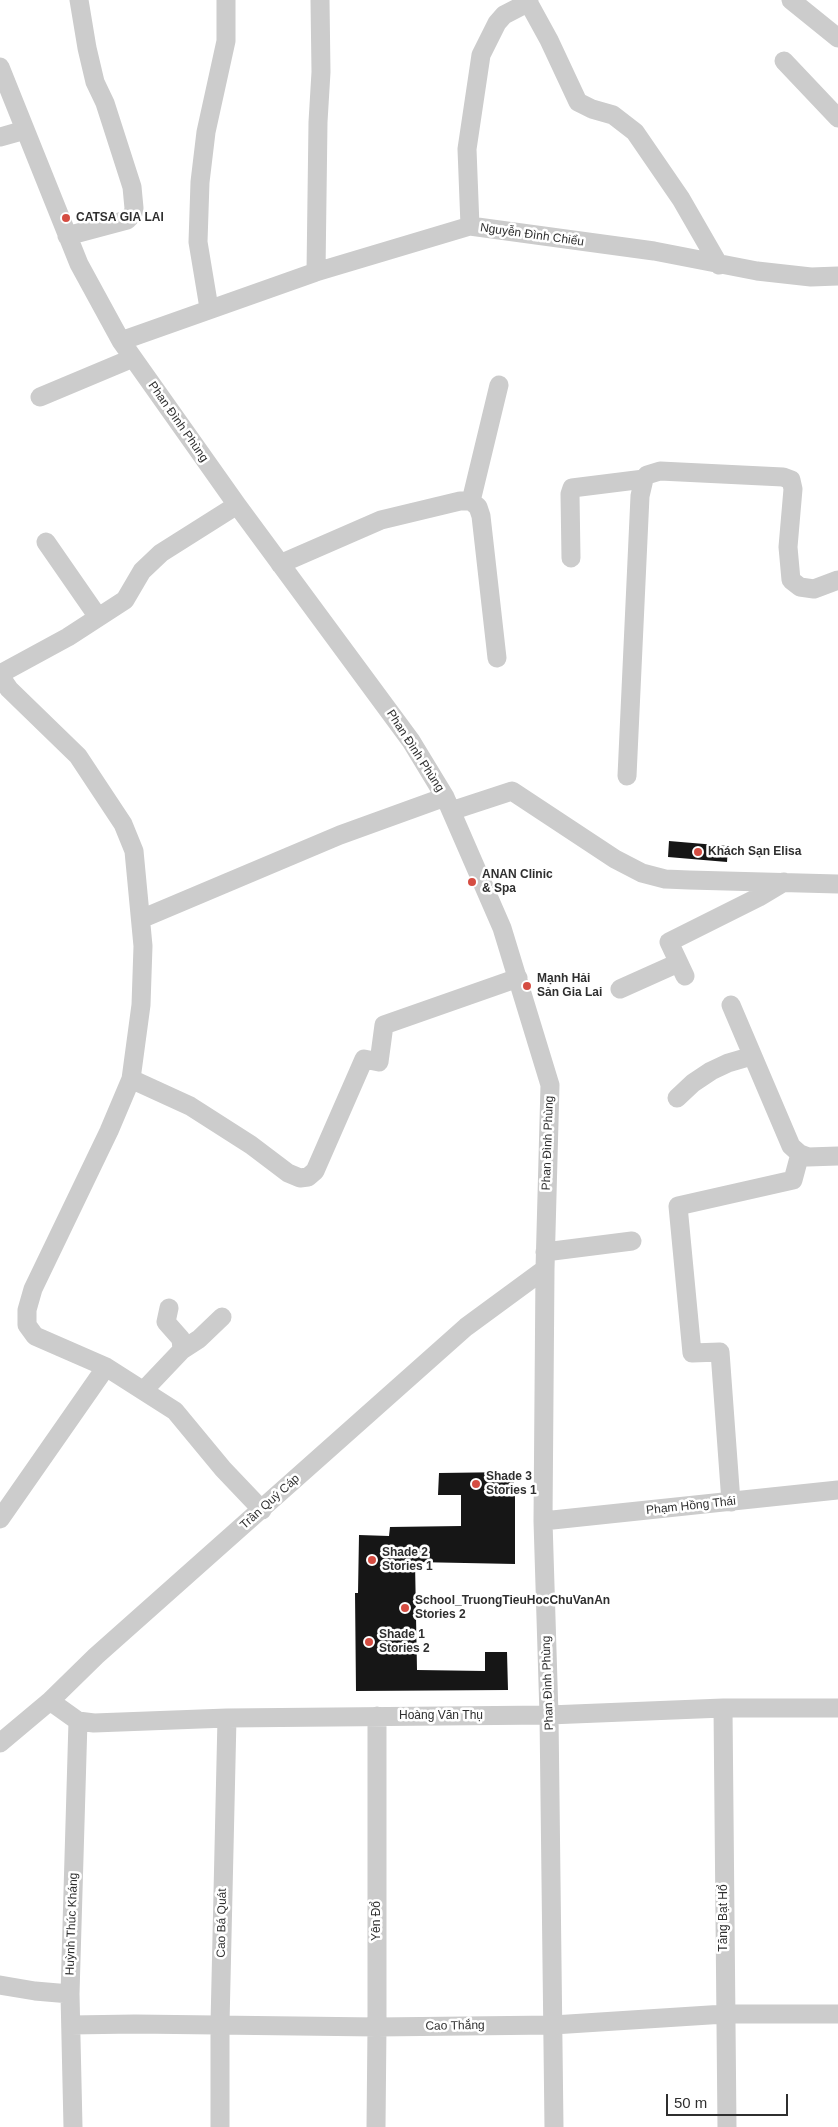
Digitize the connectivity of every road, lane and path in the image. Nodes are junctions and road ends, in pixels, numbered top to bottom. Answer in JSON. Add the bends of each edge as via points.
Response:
{"nodes":[{"id":1,"x":79,"y":0,"type":"edge"},
{"id":2,"x":226,"y":0,"type":"edge"},
{"id":3,"x":320,"y":0,"type":"edge"},
{"id":4,"x":791,"y":0,"type":"edge"},
{"id":5,"x":528,"y":1,"type":"edge"},
{"id":6,"x":838,"y":38,"type":"edge"},
{"id":7,"x":784,"y":61,"type":"dead end"},
{"id":8,"x":0,"y":67,"type":"edge"},
{"id":9,"x":838,"y":118,"type":"edge"},
{"id":10,"x":25,"y":130,"type":"junction"},
{"id":11,"x":0,"y":137,"type":"edge"},
{"id":12,"x":470,"y":226,"type":"junction"},
{"id":13,"x":67,"y":236,"type":"junction"},
{"id":14,"x":719,"y":264,"type":"junction"},
{"id":15,"x":316,"y":272,"type":"junction"},
{"id":16,"x":838,"y":276,"type":"edge"},
{"id":17,"x":209,"y":308,"type":"junction"},
{"id":18,"x":121,"y":341,"type":"junction"},
{"id":19,"x":133,"y":358,"type":"junction"},
{"id":20,"x":499,"y":385,"type":"dead end"},
{"id":21,"x":40,"y":397,"type":"dead end"},
{"id":22,"x":644,"y":479,"type":"junction"},
{"id":23,"x":472,"y":501,"type":"junction"},
{"id":24,"x":237,"y":506,"type":"junction"},
{"id":25,"x":46,"y":542,"type":"dead end"},
{"id":26,"x":571,"y":558,"type":"dead end"},
{"id":27,"x":280,"y":564,"type":"junction"},
{"id":28,"x":838,"y":580,"type":"edge"},
{"id":29,"x":98,"y":617,"type":"junction"},
{"id":30,"x":497,"y":658,"type":"dead end"},
{"id":31,"x":0,"y":675,"type":"edge"},
{"id":32,"x":627,"y":776,"type":"dead end"},
{"id":33,"x":448,"y":804,"type":"junction"},
{"id":34,"x":785,"y":882,"type":"junction"},
{"id":35,"x":838,"y":884,"type":"edge"},
{"id":36,"x":141,"y":919,"type":"junction"},
{"id":37,"x":518,"y":978,"type":"junction"},
{"id":38,"x":620,"y":989,"type":"dead end"},
{"id":39,"x":730,"y":1005,"type":"dead end"},
{"id":40,"x":752,"y":1056,"type":"junction"},
{"id":41,"x":131,"y":1079,"type":"junction"},
{"id":42,"x":676,"y":1098,"type":"dead end"},
{"id":43,"x":800,"y":1154,"type":"junction"},
{"id":44,"x":838,"y":1156,"type":"edge"},
{"id":45,"x":632,"y":1240,"type":"dead end"},
{"id":46,"x":545,"y":1260,"type":"junction"},
{"id":47,"x":169,"y":1308,"type":"dead end"},
{"id":48,"x":222,"y":1317,"type":"dead end"},
{"id":49,"x":182,"y":1350,"type":"junction"},
{"id":50,"x":106,"y":1367,"type":"junction"},
{"id":51,"x":144,"y":1390,"type":"junction"},
{"id":52,"x":838,"y":1490,"type":"edge"},
{"id":53,"x":731,"y":1502,"type":"junction"},
{"id":54,"x":262,"y":1510,"type":"junction"},
{"id":55,"x":0,"y":1519,"type":"edge"},
{"id":56,"x":543,"y":1521,"type":"junction"},
{"id":57,"x":50,"y":1701,"type":"junction"},
{"id":58,"x":723,"y":1708,"type":"junction"},
{"id":59,"x":838,"y":1708,"type":"edge"},
{"id":60,"x":549,"y":1715,"type":"junction"},
{"id":61,"x":376,"y":1716,"type":"junction"},
{"id":62,"x":227,"y":1718,"type":"junction"},
{"id":63,"x":78,"y":1721,"type":"junction"},
{"id":64,"x":0,"y":1743,"type":"edge"},
{"id":65,"x":0,"y":1985,"type":"edge"},
{"id":66,"x":70,"y":1994,"type":"junction"},
{"id":67,"x":725,"y":2014,"type":"junction"},
{"id":68,"x":838,"y":2014,"type":"edge"},
{"id":69,"x":220,"y":2024,"type":"junction"},
{"id":70,"x":553,"y":2025,"type":"junction"},
{"id":71,"x":71,"y":2026,"type":"junction"},
{"id":72,"x":378,"y":2027,"type":"junction"},
{"id":73,"x":72,"y":2127,"type":"edge"},
{"id":74,"x":220,"y":2127,"type":"edge"},
{"id":75,"x":376,"y":2127,"type":"edge"},
{"id":76,"x":554,"y":2127,"type":"edge"},
{"id":77,"x":727,"y":2127,"type":"edge"}],
"edges":[{"from":1,"to":13,"type":"street","via":[[86,48],[132,187],[134,208],[127,220]]},
{"from":2,"to":17,"type":"street","via":[[226,41],[206,132],[200,182],[198,242]]},
{"from":3,"to":15,"type":"street"},
{"from":4,"to":6,"type":"street"},
{"from":5,"to":12,"type":"street","via":[[497,23],[481,55],[468,149]]},
{"from":5,"to":14,"type":"street","via":[[578,102],[614,115],[635,132],[681,199]]},
{"from":7,"to":9,"type":"street"},
{"from":8,"to":10,"type":"street","name":"Phan Đình Phùng"},
{"from":10,"to":11,"type":"street"},
{"from":10,"to":13,"type":"street","name":"Phan Đình Phùng"},
{"from":12,"to":14,"type":"street","name":"Nguyễn Đình Chiểu","via":[[654,251]]},
{"from":12,"to":15,"type":"street","name":"Nguyễn Đình Chiểu"},
{"from":13,"to":18,"type":"street","name":"Phan Đình Phùng"},
{"from":14,"to":16,"type":"street","name":"Nguyễn Đình Chiểu","via":[[793,275]]},
{"from":15,"to":17,"type":"street","name":"Nguyễn Đình Chiểu"},
{"from":17,"to":18,"type":"street","name":"Nguyễn Đình Chiểu"},
{"from":18,"to":19,"type":"street","name":"Phan Đình Phùng"},
{"from":19,"to":21,"type":"street"},
{"from":19,"to":24,"type":"street","name":"Phan Đình Phùng"},
{"from":20,"to":23,"type":"street"},
{"from":22,"to":26,"type":"street","via":[[572,488]]},
{"from":22,"to":28,"type":"street","via":[[660,471],[782,476],[791,480],[788,547],[791,580],[800,587],[814,589]]},
{"from":22,"to":32,"type":"street","via":[[640,496]]},
{"from":23,"to":27,"type":"street","via":[[381,520]]},
{"from":23,"to":30,"type":"street","via":[[482,516]]},
{"from":24,"to":27,"type":"street","name":"Phan Đình Phùng"},
{"from":24,"to":29,"type":"street","via":[[161,553],[142,571],[125,600]]},
{"from":25,"to":29,"type":"street"},
{"from":27,"to":33,"type":"street","name":"Phan Đình Phùng","via":[[411,742]]},
{"from":29,"to":31,"type":"street"},
{"from":31,"to":36,"type":"street","via":[[9,689],[78,756],[123,824],[134,851]]},
{"from":33,"to":34,"type":"street","via":[[512,791],[615,859],[642,873],[665,879]]},
{"from":33,"to":36,"type":"street","via":[[340,836]]},
{"from":33,"to":37,"type":"street","name":"Phan Đình Phùng","via":[[502,928]]},
{"from":34,"to":35,"type":"street"},
{"from":34,"to":38,"type":"street","via":[[669,942],[682,969]]},
{"from":36,"to":41,"type":"street","via":[[141,1005]]},
{"from":37,"to":41,"type":"street","via":[[384,1025],[379,1062],[364,1059],[315,1171],[308,1177],[300,1178],[288,1173],[190,1106]]},
{"from":37,"to":46,"type":"street","name":"Phan Đình Phùng","via":[[550,1085]]},
{"from":39,"to":40,"type":"street"},
{"from":40,"to":42,"type":"street","via":[[711,1071]]},
{"from":40,"to":43,"type":"street","via":[[791,1146]]},
{"from":41,"to":50,"type":"street","via":[[33,1290],[26,1318],[35,1336]]},
{"from":43,"to":44,"type":"street","via":[[808,1157]]},
{"from":43,"to":53,"type":"street","via":[[793,1180],[678,1206],[692,1353],[720,1352]]},
{"from":45,"to":46,"type":"street"},
{"from":46,"to":54,"type":"street","name":"Trần Quý Cáp"},
{"from":46,"to":56,"type":"street","name":"Phan Đình Phùng"},
{"from":47,"to":49,"type":"street","via":[[166,1322],[181,1339]]},
{"from":48,"to":49,"type":"street"},
{"from":49,"to":51,"type":"street"},
{"from":50,"to":51,"type":"street"},
{"from":50,"to":55,"type":"street"},
{"from":51,"to":54,"type":"street","via":[[175,1411]]},
{"from":52,"to":53,"type":"street","name":"Phạm Hồng Thái"},
{"from":53,"to":56,"type":"street","name":"Phạm Hồng Thái"},
{"from":54,"to":57,"type":"street","name":"Trần Quý Cáp","via":[[89,1662]]},
{"from":56,"to":60,"type":"street","name":"Phan Đình Phùng"},
{"from":57,"to":63,"type":"street"},
{"from":57,"to":64,"type":"street","name":"Trần Quý Cáp"},
{"from":58,"to":59,"type":"street","name":"Hoàng Văn Thụ"},
{"from":58,"to":60,"type":"street","name":"Hoàng Văn Thụ"},
{"from":58,"to":67,"type":"street","name":"Tăng Bạt Hổ"},
{"from":60,"to":61,"type":"street","name":"Hoàng Văn Thụ"},
{"from":60,"to":70,"type":"street","name":"Phan Đình Phùng"},
{"from":61,"to":62,"type":"street","name":"Hoàng Văn Thụ"},
{"from":61,"to":72,"type":"street","name":"Yên Đổ"},
{"from":62,"to":63,"type":"street","name":"Hoàng Văn Thụ"},
{"from":62,"to":69,"type":"street","name":"Cao Bá Quát"},
{"from":63,"to":66,"type":"street","name":"Huỳnh Thúc Kháng"},
{"from":65,"to":66,"type":"street"},
{"from":66,"to":71,"type":"street","name":"Huỳnh Thúc Kháng"},
{"from":67,"to":68,"type":"street","name":"Cao Thắng"},
{"from":67,"to":70,"type":"street","name":"Cao Thắng"},
{"from":67,"to":77,"type":"street","name":"Tăng Bạt Hổ"},
{"from":69,"to":71,"type":"street","name":"Cao Thắng"},
{"from":69,"to":72,"type":"street","name":"Cao Thắng"},
{"from":69,"to":74,"type":"street","name":"Cao Bá Quát"},
{"from":70,"to":72,"type":"street","name":"Cao Thắng"},
{"from":70,"to":76,"type":"street","name":"Phan Đình Phùng"},
{"from":71,"to":73,"type":"street","name":"Huỳnh Thúc Kháng"},
{"from":72,"to":75,"type":"street","name":"Yên Đổ"}]}
